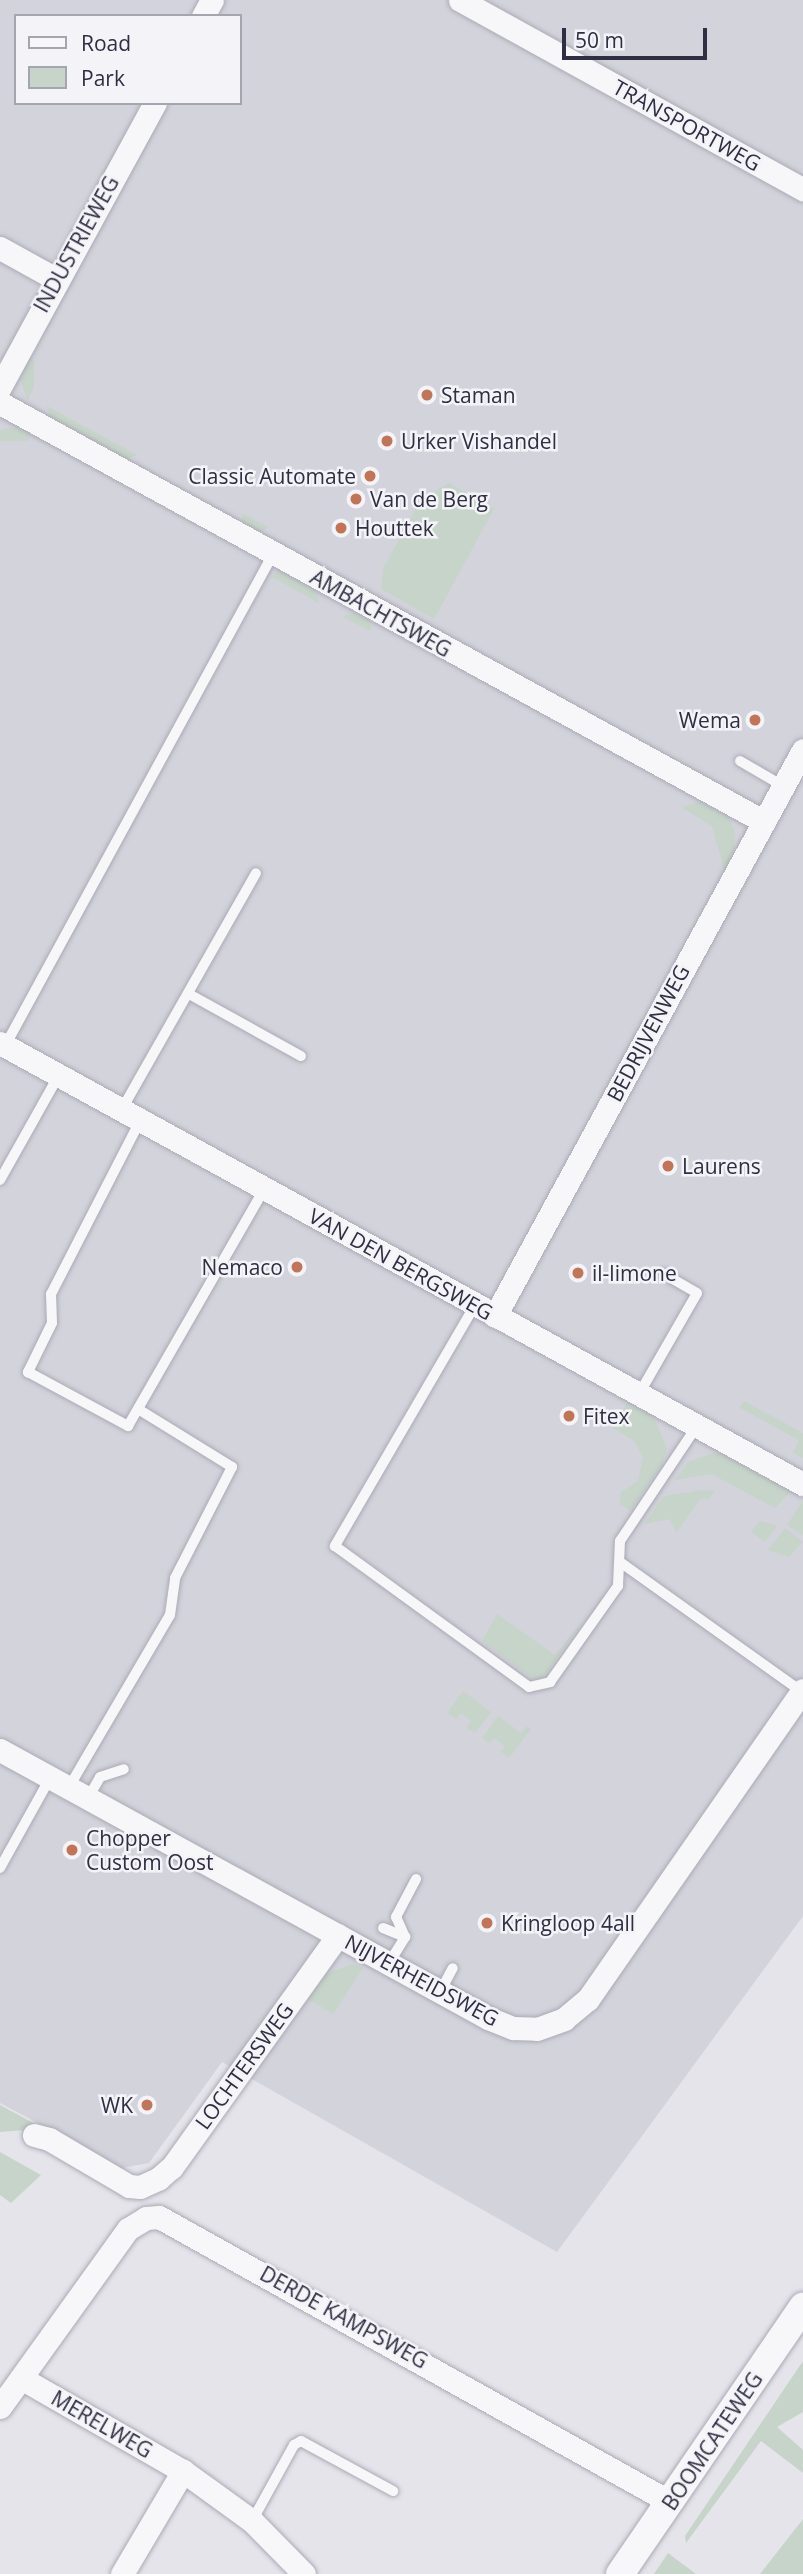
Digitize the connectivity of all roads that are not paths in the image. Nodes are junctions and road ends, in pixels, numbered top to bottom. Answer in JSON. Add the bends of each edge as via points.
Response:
{"nodes":[{"id":1,"x":460,"y":0,"type":"edge"},
{"id":2,"x":154,"y":105,"type":"edge"},
{"id":3,"x":803,"y":189,"type":"edge"},
{"id":4,"x":0,"y":248,"type":"edge"},
{"id":5,"x":56,"y":279,"type":"junction"},
{"id":6,"x":0,"y":387,"type":"edge"},
{"id":7,"x":0,"y":403,"type":"edge"},
{"id":8,"x":273,"y":554,"type":"junction"},
{"id":9,"x":803,"y":750,"type":"edge"},
{"id":10,"x":740,"y":761,"type":"dead end"},
{"id":11,"x":783,"y":786,"type":"junction"},
{"id":12,"x":763,"y":821,"type":"junction"},
{"id":13,"x":256,"y":873,"type":"dead end"},
{"id":14,"x":189,"y":994,"type":"junction"},
{"id":15,"x":3,"y":1044,"type":"edge"},
{"id":16,"x":301,"y":1056,"type":"dead end"},
{"id":17,"x":59,"y":1075,"type":"junction"},
{"id":18,"x":131,"y":1114,"type":"junction"},
{"id":19,"x":0,"y":1180,"type":"edge"},
{"id":20,"x":265,"y":1188,"type":"junction"},
{"id":21,"x":664,"y":1274,"type":"dead end"},
{"id":22,"x":485,"y":1310,"type":"junction"},
{"id":23,"x":639,"y":1394,"type":"junction"},
{"id":24,"x":138,"y":1409,"type":"junction"},
{"id":25,"x":697,"y":1426,"type":"junction"},
{"id":26,"x":803,"y":1484,"type":"edge"},
{"id":27,"x":620,"y":1562,"type":"junction"},
{"id":28,"x":802,"y":1691,"type":"edge"},
{"id":29,"x":0,"y":1750,"type":"edge"},
{"id":30,"x":124,"y":1769,"type":"dead end"},
{"id":31,"x":69,"y":1788,"type":"junction"},
{"id":32,"x":0,"y":1868,"type":"edge"},
{"id":33,"x":416,"y":1879,"type":"dead end"},
{"id":34,"x":383,"y":1928,"type":"dead end"},
{"id":35,"x":338,"y":1934,"type":"junction"},
{"id":36,"x":405,"y":1937,"type":"junction"},
{"id":37,"x":389,"y":1963,"type":"junction"},
{"id":38,"x":453,"y":1968,"type":"dead end"},
{"id":39,"x":440,"y":1992,"type":"junction"},
{"id":40,"x":34,"y":2135,"type":"dead end"},
{"id":41,"x":140,"y":2188,"type":"junction"},
{"id":42,"x":146,"y":2218,"type":"junction"},
{"id":43,"x":803,"y":2307,"type":"edge"},
{"id":44,"x":21,"y":2378,"type":"junction"},
{"id":45,"x":0,"y":2407,"type":"edge"},
{"id":46,"x":183,"y":2471,"type":"junction"},
{"id":47,"x":393,"y":2491,"type":"dead end"},
{"id":48,"x":670,"y":2502,"type":"junction"},
{"id":49,"x":252,"y":2521,"type":"junction"},
{"id":50,"x":122,"y":2574,"type":"edge"},
{"id":51,"x":304,"y":2574,"type":"edge"},
{"id":52,"x":620,"y":2574,"type":"edge"}],
"edges":[{"from":1,"to":3,"type":"street","name":"TRANSPORTWEG"},
{"from":2,"to":5,"type":"street","name":"INDUSTRIEWEG"},
{"from":4,"to":5,"type":"street"},
{"from":5,"to":6,"type":"street","name":"INDUSTRIEWEG"},
{"from":7,"to":8,"type":"street","name":"AMBACHTSWEG"},
{"from":8,"to":12,"type":"street","name":"AMBACHTSWEG"},
{"from":8,"to":15,"type":"lane"},
{"from":9,"to":11,"type":"street","name":"BEDRIJVENWEG"},
{"from":10,"to":11,"type":"lane"},
{"from":11,"to":12,"type":"street","name":"BEDRIJVENWEG"},
{"from":12,"to":22,"type":"street","name":"BEDRIJVENWEG"},
{"from":13,"to":14,"type":"lane"},
{"from":14,"to":16,"type":"lane"},
{"from":14,"to":18,"type":"lane"},
{"from":15,"to":17,"type":"street","name":"VAN DEN BERGSWEG"},
{"from":17,"to":18,"type":"street","name":"VAN DEN BERGSWEG"},
{"from":17,"to":19,"type":"lane"},
{"from":18,"to":20,"type":"street","name":"VAN DEN BERGSWEG"},
{"from":18,"to":24,"type":"lane","via":[[51,1293],[52,1323],[28,1372],[128,1426]]},
{"from":20,"to":22,"type":"street","name":"VAN DEN BERGSWEG"},
{"from":20,"to":24,"type":"lane"},
{"from":21,"to":23,"type":"lane","via":[[697,1293]]},
{"from":22,"to":23,"type":"street","name":"VAN DEN BERGSWEG"},
{"from":22,"to":27,"type":"lane","via":[[335,1546],[535,1688],[550,1682],[618,1586]]},
{"from":23,"to":25,"type":"street","name":"VAN DEN BERGSWEG"},
{"from":24,"to":31,"type":"lane","via":[[232,1467],[175,1578],[170,1615]]},
{"from":25,"to":26,"type":"street","name":"VAN DEN BERGSWEG"},
{"from":25,"to":27,"type":"lane","via":[[623,1536],[618,1548]]},
{"from":27,"to":28,"type":"lane"},
{"from":28,"to":39,"type":"street","name":"NIJVERHEIDSWEG","via":[[588,1999],[564,2019],[537,2029],[513,2028]]},
{"from":29,"to":31,"type":"street","name":"NIJVERHEIDSWEG"},
{"from":30,"to":31,"type":"lane"},
{"from":31,"to":32,"type":"lane"},
{"from":31,"to":35,"type":"street","name":"NIJVERHEIDSWEG"},
{"from":33,"to":36,"type":"lane","via":[[396,1917]]},
{"from":34,"to":36,"type":"lane"},
{"from":35,"to":37,"type":"street","name":"NIJVERHEIDSWEG"},
{"from":35,"to":41,"type":"street","name":"LOCHTERSWEG","via":[[172,2166]]},
{"from":36,"to":37,"type":"lane"},
{"from":37,"to":39,"type":"street","name":"NIJVERHEIDSWEG"},
{"from":38,"to":39,"type":"lane"},
{"from":40,"to":41,"type":"street","via":[[49,2138],[118,2182]]},
{"from":41,"to":42,"type":"street"},
{"from":42,"to":44,"type":"street","via":[[128,2229]]},
{"from":42,"to":48,"type":"street","name":"DERDE KAMPSWEG","via":[[172,2221]]},
{"from":43,"to":48,"type":"street","name":"BOOMCATEWEG"},
{"from":44,"to":45,"type":"street"},
{"from":44,"to":46,"type":"street","name":"MERELWEG"},
{"from":46,"to":49,"type":"street","name":"MERELWEG"},
{"from":46,"to":50,"type":"street"},
{"from":47,"to":49,"type":"lane","via":[[301,2441],[294,2445]]},
{"from":48,"to":52,"type":"street","name":"BOOMCATEWEG"},
{"from":49,"to":51,"type":"street","name":"MERELWEG"}]}
